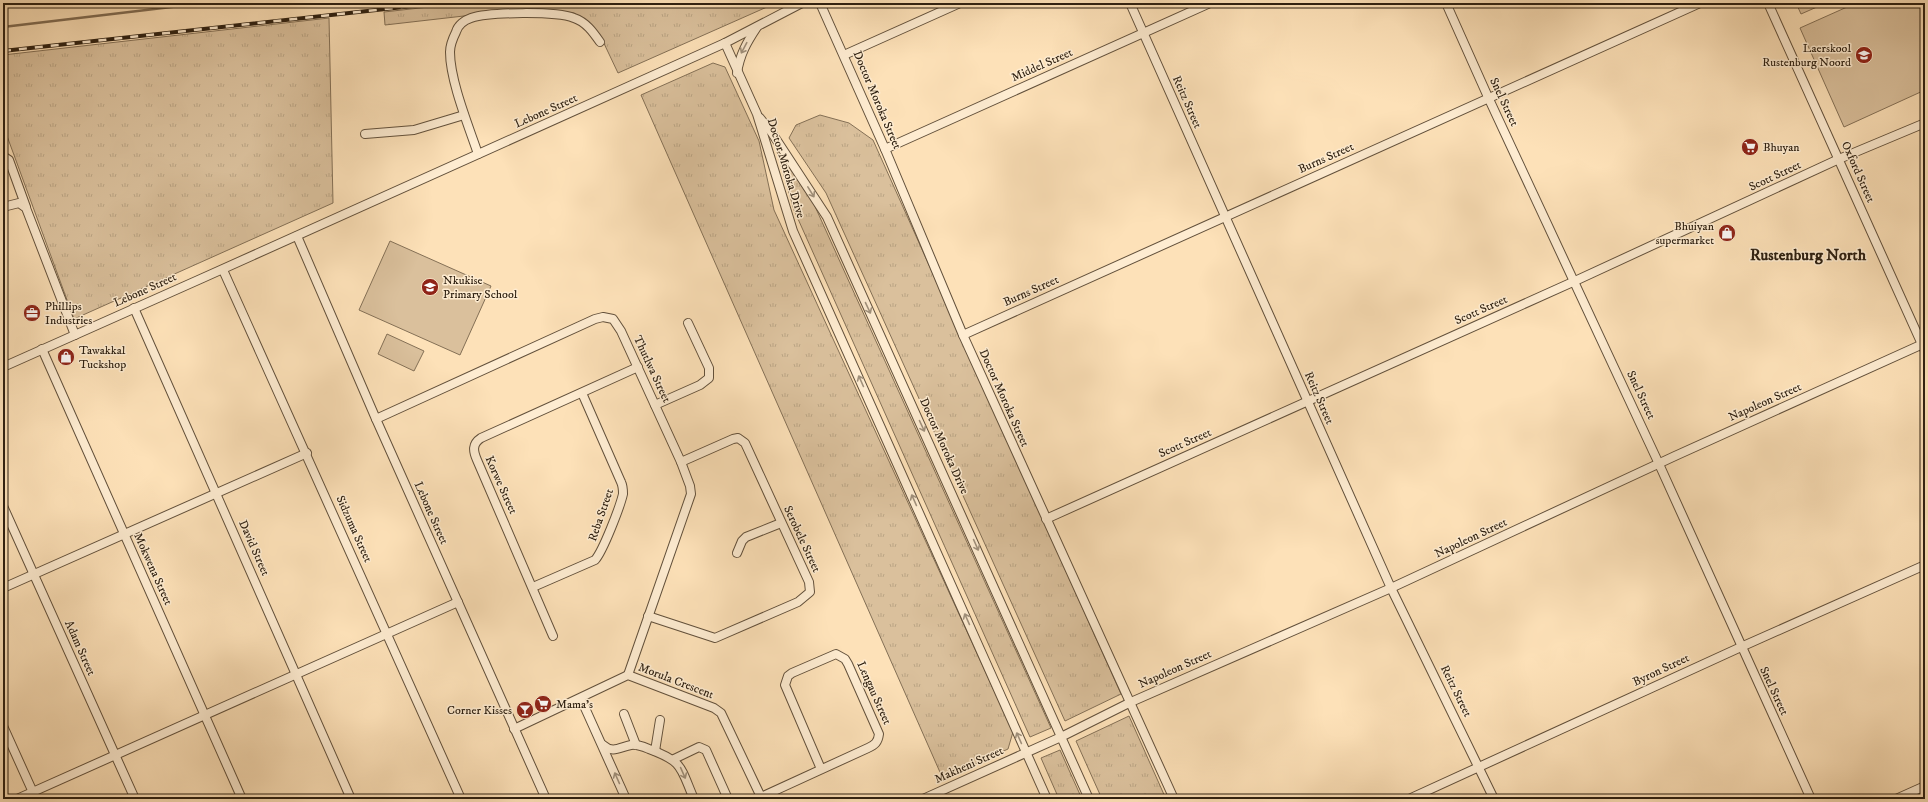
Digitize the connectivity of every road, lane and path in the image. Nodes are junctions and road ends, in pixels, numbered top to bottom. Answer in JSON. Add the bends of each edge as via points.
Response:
{"nodes":[{"id":1,"x":802,"y":3,"type":"edge"},
{"id":2,"x":820,"y":3,"type":"edge"},
{"id":3,"x":960,"y":3,"type":"edge"},
{"id":4,"x":1130,"y":3,"type":"edge"},
{"id":5,"x":1210,"y":3,"type":"edge"},
{"id":6,"x":1446,"y":3,"type":"edge"},
{"id":7,"x":1700,"y":3,"type":"edge"},
{"id":8,"x":1768,"y":3,"type":"edge"},
{"id":9,"x":758,"y":26,"type":"junction"},
{"id":10,"x":1143,"y":33,"type":"junction"},
{"id":11,"x":600,"y":42,"type":"dead end"},
{"id":12,"x":725,"y":43,"type":"junction"},
{"id":13,"x":844,"y":55,"type":"junction"},
{"id":14,"x":737,"y":73,"type":"junction"},
{"id":15,"x":1488,"y":97,"type":"junction"},
{"id":16,"x":757,"y":114,"type":"junction"},
{"id":17,"x":464,"y":115,"type":"junction"},
{"id":18,"x":1925,"y":123,"type":"edge"},
{"id":19,"x":365,"y":134,"type":"dead end"},
{"id":20,"x":885,"y":149,"type":"junction"},
{"id":21,"x":478,"y":154,"type":"junction"},
{"id":22,"x":3,"y":156,"type":"edge"},
{"id":23,"x":1840,"y":159,"type":"junction"},
{"id":24,"x":3,"y":207,"type":"edge"},
{"id":25,"x":26,"y":208,"type":"junction"},
{"id":26,"x":1225,"y":216,"type":"junction"},
{"id":27,"x":298,"y":236,"type":"junction"},
{"id":28,"x":223,"y":270,"type":"junction"},
{"id":29,"x":1575,"y":281,"type":"junction"},
{"id":30,"x":134,"y":308,"type":"junction"},
{"id":31,"x":688,"y":323,"type":"dead end"},
{"id":32,"x":75,"y":335,"type":"junction"},
{"id":33,"x":963,"y":335,"type":"junction"},
{"id":34,"x":1924,"y":346,"type":"edge"},
{"id":35,"x":42,"y":349,"type":"junction"},
{"id":36,"x":3,"y":367,"type":"edge"},
{"id":37,"x":638,"y":367,"type":"junction"},
{"id":38,"x":582,"y":393,"type":"junction"},
{"id":39,"x":1308,"y":401,"type":"junction"},
{"id":40,"x":656,"y":405,"type":"junction"},
{"id":41,"x":376,"y":419,"type":"junction"},
{"id":42,"x":307,"y":453,"type":"junction"},
{"id":43,"x":681,"y":462,"type":"junction"},
{"id":44,"x":1659,"y":464,"type":"junction"},
{"id":45,"x":216,"y":493,"type":"junction"},
{"id":46,"x":3,"y":506,"type":"edge"},
{"id":47,"x":1046,"y":519,"type":"junction"},
{"id":48,"x":781,"y":522,"type":"junction"},
{"id":49,"x":125,"y":534,"type":"junction"},
{"id":50,"x":737,"y":554,"type":"dead end"},
{"id":51,"x":1925,"y":564,"type":"edge"},
{"id":52,"x":33,"y":574,"type":"junction"},
{"id":53,"x":533,"y":587,"type":"junction"},
{"id":54,"x":3,"y":588,"type":"edge"},
{"id":55,"x":1391,"y":588,"type":"junction"},
{"id":56,"x":458,"y":602,"type":"junction"},
{"id":57,"x":648,"y":616,"type":"junction"},
{"id":58,"x":388,"y":634,"type":"junction"},
{"id":59,"x":553,"y":636,"type":"dead end"},
{"id":60,"x":1741,"y":647,"type":"junction"},
{"id":61,"x":296,"y":675,"type":"junction"},
{"id":62,"x":628,"y":675,"type":"junction"},
{"id":63,"x":581,"y":699,"type":"junction"},
{"id":64,"x":1131,"y":702,"type":"junction"},
{"id":65,"x":624,"y":714,"type":"dead end"},
{"id":66,"x":204,"y":715,"type":"junction"},
{"id":67,"x":660,"y":720,"type":"dead end"},
{"id":68,"x":3,"y":726,"type":"edge"},
{"id":69,"x":514,"y":729,"type":"junction"},
{"id":70,"x":1061,"y":737,"type":"junction"},
{"id":71,"x":602,"y":745,"type":"junction"},
{"id":72,"x":636,"y":745,"type":"junction"},
{"id":73,"x":655,"y":751,"type":"junction"},
{"id":74,"x":1026,"y":753,"type":"junction"},
{"id":75,"x":115,"y":754,"type":"junction"},
{"id":76,"x":674,"y":759,"type":"junction"},
{"id":77,"x":1480,"y":767,"type":"junction"},
{"id":78,"x":821,"y":769,"type":"junction"},
{"id":79,"x":1925,"y":786,"type":"edge"},
{"id":80,"x":34,"y":795,"type":"edge"},
{"id":81,"x":761,"y":798,"type":"edge"},
{"id":82,"x":17,"y":799,"type":"edge"},
{"id":83,"x":135,"y":799,"type":"edge"},
{"id":84,"x":242,"y":799,"type":"edge"},
{"id":85,"x":351,"y":799,"type":"edge"},
{"id":86,"x":461,"y":799,"type":"edge"},
{"id":87,"x":546,"y":799,"type":"edge"},
{"id":88,"x":626,"y":799,"type":"edge"},
{"id":89,"x":694,"y":799,"type":"edge"},
{"id":90,"x":728,"y":799,"type":"edge"},
{"id":91,"x":923,"y":799,"type":"edge"},
{"id":92,"x":1047,"y":799,"type":"edge"},
{"id":93,"x":1089,"y":799,"type":"edge"},
{"id":94,"x":1174,"y":799,"type":"edge"},
{"id":95,"x":1409,"y":799,"type":"edge"},
{"id":96,"x":1494,"y":799,"type":"edge"},
{"id":97,"x":1811,"y":799,"type":"edge"},
{"id":98,"x":1896,"y":799,"type":"edge"}],
"edges":[{"from":1,"to":9,"type":"street","name":"Lebone Street"},
{"from":2,"to":13,"type":"street","name":"Doctor Moroka Street"},
{"from":3,"to":13,"type":"street"},
{"from":4,"to":10,"type":"street","name":"Reitz Street"},
{"from":5,"to":10,"type":"street","name":"Middel Street"},
{"from":6,"to":15,"type":"street","name":"Snel Street"},
{"from":7,"to":15,"type":"street","name":"Burns Street"},
{"from":8,"to":23,"type":"street","name":"Oxford Street"},
{"from":9,"to":12,"type":"street","name":"Lebone Street"},
{"from":9,"to":14,"type":"street","one_way":true,"via":[[742,52]]},
{"from":10,"to":20,"type":"street","name":"Middel Street"},
{"from":10,"to":26,"type":"street","name":"Reitz Street"},
{"from":11,"to":17,"type":"street","via":[[584,22],[562,14],[507,14],[467,20],[457,28],[450,51]]},
{"from":12,"to":14,"type":"street","name":"Doctor Moroka Drive"},
{"from":12,"to":21,"type":"street","name":"Lebone Street"},
{"from":13,"to":20,"type":"street","name":"Doctor Moroka Street"},
{"from":14,"to":16,"type":"street","name":"Doctor Moroka Drive"},
{"from":15,"to":26,"type":"street","name":"Burns Street"},
{"from":15,"to":29,"type":"street","name":"Snel Street"},
{"from":16,"to":70,"type":"street","name":"Doctor Moroka Drive","one_way":true,"via":[[827,217]]},
{"from":74,"to":16,"type":"street","name":"Doctor Moroka Drive","one_way":true,"via":[[793,231]]},
{"from":17,"to":19,"type":"street","via":[[414,130]]},
{"from":17,"to":21,"type":"street"},
{"from":18,"to":23,"type":"street","name":"Scott Street"},
{"from":20,"to":33,"type":"street","name":"Doctor Moroka Street"},
{"from":21,"to":27,"type":"street","name":"Lebone Street"},
{"from":22,"to":25,"type":"street","via":[[9,160]]},
{"from":23,"to":29,"type":"street","name":"Scott Street"},
{"from":23,"to":34,"type":"street","name":"Oxford Street"},
{"from":24,"to":25,"type":"street","via":[[19,203]]},
{"from":25,"to":32,"type":"street"},
{"from":26,"to":33,"type":"street","name":"Burns Street"},
{"from":26,"to":39,"type":"street","name":"Reitz Street"},
{"from":27,"to":28,"type":"street","name":"Lebone Street"},
{"from":27,"to":41,"type":"street","name":"Lebone Street"},
{"from":28,"to":30,"type":"street","name":"Lebone Street"},
{"from":28,"to":42,"type":"street","name":"Sidzuma Street"},
{"from":29,"to":39,"type":"street","name":"Scott Street"},
{"from":29,"to":44,"type":"street","name":"Snel Street"},
{"from":30,"to":32,"type":"street","name":"Lebone Street"},
{"from":30,"to":45,"type":"street","name":"David Street"},
{"from":31,"to":40,"type":"street","via":[[709,368],[709,378],[700,385]]},
{"from":32,"to":35,"type":"street","name":"Lebone Street"},
{"from":33,"to":47,"type":"street","name":"Doctor Moroka Street"},
{"from":34,"to":44,"type":"street","name":"Napoleon Street"},
{"from":35,"to":36,"type":"street","name":"Lebone Street"},
{"from":35,"to":49,"type":"street","name":"Mokwena Street"},
{"from":37,"to":38,"type":"street","name":"Korwe Street"},
{"from":37,"to":40,"type":"street","name":"Thutlwa Street"},
{"from":37,"to":41,"type":"street","name":"Thutlwa Street","via":[[617,324],[613,319],[603,317]]},
{"from":38,"to":53,"type":"street","name":"Reba Street","via":[[623,487],[621,499],[601,552],[595,560]]},
{"from":38,"to":53,"type":"street","name":"Korwe Street","via":[[481,438],[476,441],[474,448]]},
{"from":39,"to":47,"type":"street","name":"Scott Street"},
{"from":39,"to":55,"type":"street","name":"Reitz Street"},
{"from":40,"to":43,"type":"street","name":"Thutlwa Street"},
{"from":41,"to":56,"type":"street","name":"Lebone Street"},
{"from":42,"to":45,"type":"street"},
{"from":42,"to":58,"type":"street","name":"Sidzuma Street"},
{"from":43,"to":48,"type":"street","name":"Serobele Street","via":[[734,439],[742,440],[749,448]]},
{"from":43,"to":57,"type":"street","name":"Thutlwa Street","via":[[691,494]]},
{"from":44,"to":55,"type":"street","name":"Napoleon Street"},
{"from":44,"to":60,"type":"street","name":"Snel Street"},
{"from":45,"to":49,"type":"street"},
{"from":45,"to":61,"type":"street","name":"David Street"},
{"from":46,"to":52,"type":"street","name":"Adam Street"},
{"from":47,"to":64,"type":"street","name":"Doctor Moroka Street"},
{"from":48,"to":50,"type":"street","via":[[746,537]]},
{"from":48,"to":57,"type":"street","name":"Serobele Street","via":[[810,587],[810,592],[803,600],[716,638]]},
{"from":49,"to":52,"type":"street"},
{"from":49,"to":66,"type":"street","name":"Mokwena Street"},
{"from":51,"to":60,"type":"street","name":"Byron Street"},
{"from":52,"to":54,"type":"street"},
{"from":52,"to":75,"type":"street","name":"Adam Street"},
{"from":53,"to":59,"type":"street","name":"Korwe Street"},
{"from":55,"to":64,"type":"street","name":"Napoleon Street"},
{"from":55,"to":77,"type":"street","name":"Reitz Street"},
{"from":56,"to":58,"type":"street"},
{"from":56,"to":69,"type":"street","name":"Lebone Street"},
{"from":57,"to":62,"type":"street","name":"Thutlwa Street"},
{"from":58,"to":61,"type":"street"},
{"from":58,"to":86,"type":"street","name":"Sidzuma Street"},
{"from":60,"to":77,"type":"street","name":"Byron Street"},
{"from":60,"to":97,"type":"street","name":"Snel Street"},
{"from":61,"to":66,"type":"street"},
{"from":61,"to":85,"type":"street","name":"David Street"},
{"from":62,"to":63,"type":"street","name":"Morula Crescent"},
{"from":62,"to":81,"type":"street","name":"Morula Crescent","via":[[721,713]]},
{"from":63,"to":69,"type":"street","name":"Morula Crescent"},
{"from":63,"to":71,"type":"street"},
{"from":64,"to":70,"type":"street","name":"Napoleon Street"},
{"from":64,"to":94,"type":"street","name":"Doctor Moroka Street"},
{"from":65,"to":72,"type":"street"},
{"from":66,"to":75,"type":"street"},
{"from":66,"to":84,"type":"street","name":"Mokwena Street"},
{"from":67,"to":73,"type":"street"},
{"from":68,"to":80,"type":"street"},
{"from":69,"to":87,"type":"street","name":"Lebone Street"},
{"from":70,"to":74,"type":"street","name":"Napoleon Street"},
{"from":70,"to":93,"type":"street","name":"Doctor Moroka Drive"},
{"from":71,"to":72,"type":"street","via":[[606,749],[616,750]]},
{"from":88,"to":71,"type":"street","one_way":true},
{"from":72,"to":73,"type":"street"},
{"from":73,"to":76,"type":"street"},
{"from":74,"to":91,"type":"street","name":"Makheni Street"},
{"from":74,"to":92,"type":"street","name":"Doctor Moroka Drive"},
{"from":75,"to":80,"type":"street"},
{"from":75,"to":83,"type":"street","name":"Adam Street"},
{"from":76,"to":89,"type":"street","one_way":true,"via":[[679,764]]},
{"from":76,"to":90,"type":"street","via":[[699,748],[706,750]]},
{"from":77,"to":95,"type":"street","name":"Byron Street"},
{"from":77,"to":96,"type":"street","name":"Reitz Street"},
{"from":78,"to":78,"type":"street","name":"Lengau Street","via":[[875,745],[879,734],[848,664],[836,654],[788,676],[785,685]]},
{"from":78,"to":81,"type":"street","name":"Lengau Street"},
{"from":79,"to":98,"type":"street"},
{"from":80,"to":82,"type":"street"}]}
